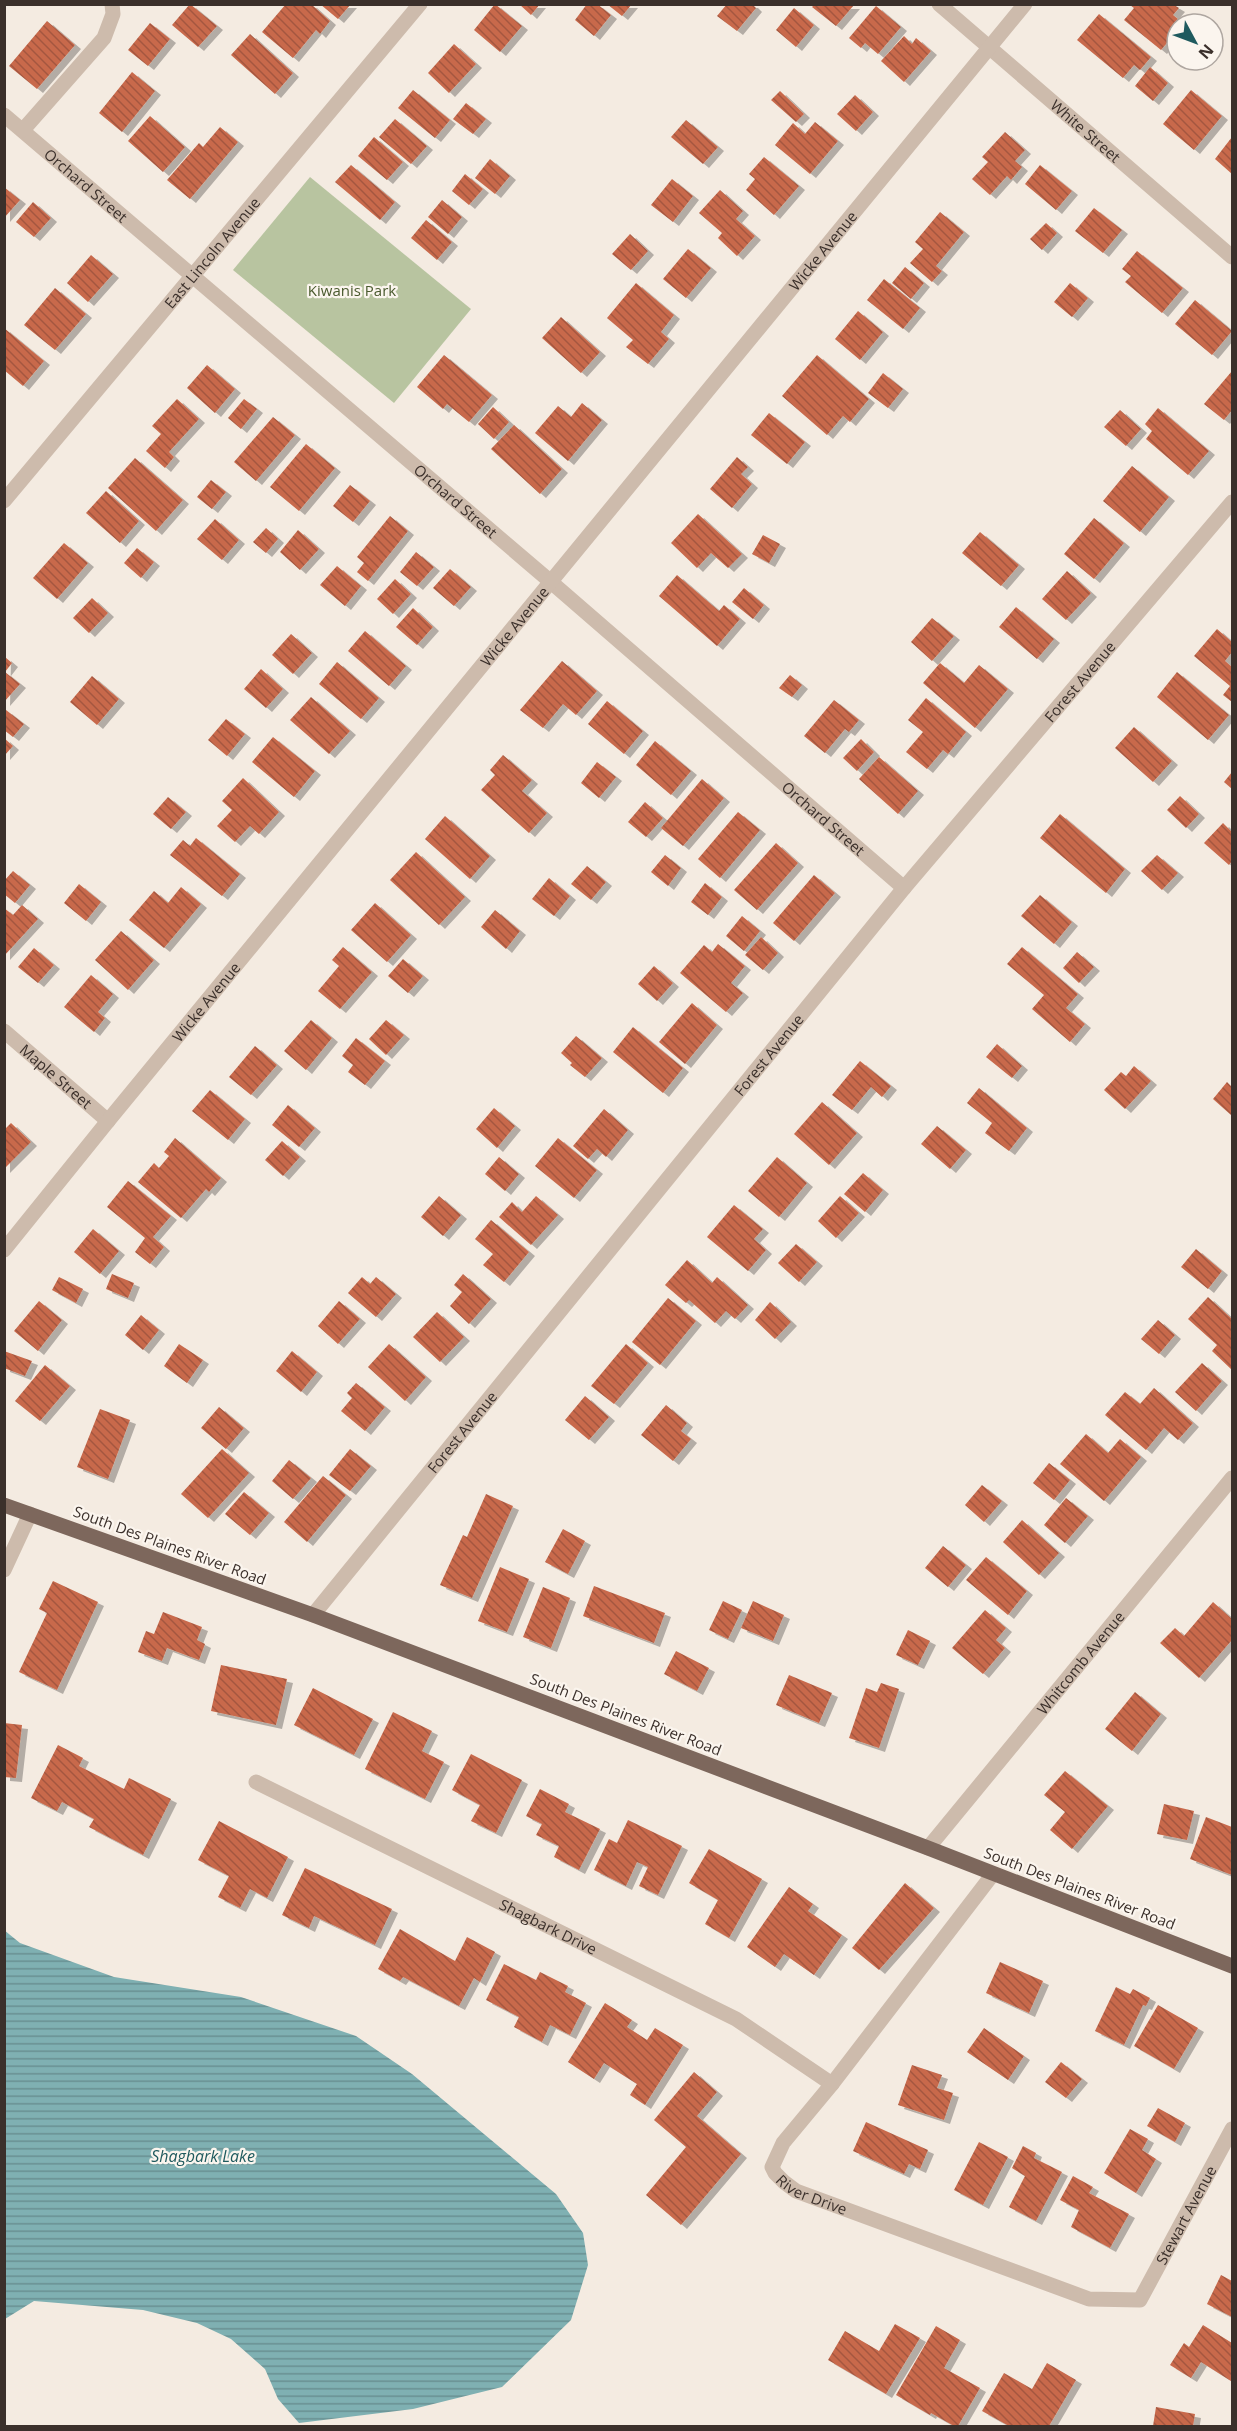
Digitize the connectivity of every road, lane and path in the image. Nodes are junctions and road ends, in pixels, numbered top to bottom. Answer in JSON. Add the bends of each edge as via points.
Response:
{"nodes":[{"id":1,"x":112,"y":4,"type":"edge"},
{"id":2,"x":420,"y":4,"type":"edge"},
{"id":3,"x":939,"y":4,"type":"edge"},
{"id":4,"x":1025,"y":4,"type":"edge"},
{"id":5,"x":989,"y":48,"type":"junction"},
{"id":6,"x":4,"y":115,"type":"edge"},
{"id":7,"x":23,"y":130,"type":"junction"},
{"id":8,"x":1233,"y":257,"type":"edge"},
{"id":9,"x":193,"y":277,"type":"junction"},
{"id":10,"x":4,"y":501,"type":"edge"},
{"id":11,"x":1233,"y":502,"type":"edge"},
{"id":12,"x":551,"y":582,"type":"junction"},
{"id":13,"x":904,"y":888,"type":"junction"},
{"id":14,"x":4,"y":1032,"type":"edge"},
{"id":15,"x":108,"y":1121,"type":"junction"},
{"id":16,"x":4,"y":1250,"type":"edge"},
{"id":17,"x":1233,"y":1478,"type":"edge"},
{"id":18,"x":4,"y":1505,"type":"edge"},
{"id":19,"x":30,"y":1514,"type":"junction"},
{"id":20,"x":4,"y":1570,"type":"edge"},
{"id":21,"x":313,"y":1616,"type":"junction"},
{"id":22,"x":256,"y":1782,"type":"dead end"},
{"id":23,"x":928,"y":1848,"type":"junction"},
{"id":24,"x":993,"y":1874,"type":"junction"},
{"id":25,"x":1233,"y":1966,"type":"edge"},
{"id":26,"x":832,"y":2084,"type":"junction"},
{"id":27,"x":1233,"y":2129,"type":"edge"},
{"id":28,"x":1140,"y":2300,"type":"joint"}],
"edges":[{"from":1,"to":7,"type":"street","via":[[113,14],[104,38]]},
{"from":2,"to":9,"type":"street","name":"East Lincoln Avenue"},
{"from":3,"to":5,"type":"street","name":"White Street"},
{"from":4,"to":5,"type":"street","name":"Wicke Avenue"},
{"from":5,"to":8,"type":"street","name":"White Street"},
{"from":5,"to":12,"type":"street","name":"Wicke Avenue"},
{"from":6,"to":7,"type":"street","name":"Orchard Street"},
{"from":7,"to":9,"type":"street","name":"Orchard Street"},
{"from":9,"to":10,"type":"street","name":"East Lincoln Avenue"},
{"from":9,"to":12,"type":"street","name":"Orchard Street"},
{"from":11,"to":13,"type":"street","name":"Forest Avenue"},
{"from":12,"to":13,"type":"street","name":"Orchard Street"},
{"from":12,"to":15,"type":"street","name":"Wicke Avenue"},
{"from":13,"to":21,"type":"street","name":"Forest Avenue"},
{"from":14,"to":15,"type":"street","name":"Maple Street"},
{"from":15,"to":16,"type":"street","name":"Wicke Avenue"},
{"from":17,"to":23,"type":"street","name":"Whitcomb Avenue"},
{"from":18,"to":19,"type":"main road","name":"South Des Plaines River Road"},
{"from":19,"to":20,"type":"street"},
{"from":19,"to":21,"type":"main road","name":"South Des Plaines River Road"},
{"from":21,"to":23,"type":"main road","name":"South Des Plaines River Road"},
{"from":22,"to":26,"type":"street","name":"Shagbark Drive","via":[[736,2019]]},
{"from":23,"to":24,"type":"main road","name":"South Des Plaines River Road"},
{"from":24,"to":25,"type":"main road","name":"South Des Plaines River Road"},
{"from":24,"to":26,"type":"street","name":"River Drive"},
{"from":26,"to":28,"type":"street","name":"River Drive","via":[[776,2155],[772,2167],[775,2173],[796,2191],[1089,2299]]},
{"from":27,"to":28,"type":"street","name":"Stewart Avenue"}]}
